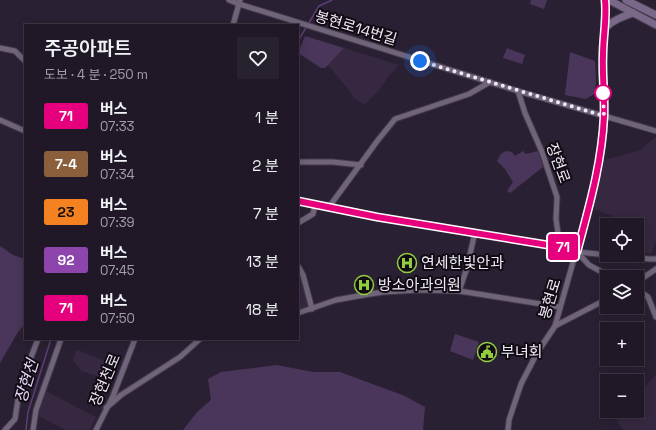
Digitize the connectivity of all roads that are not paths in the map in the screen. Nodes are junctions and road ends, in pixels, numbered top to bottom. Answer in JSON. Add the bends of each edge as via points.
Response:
{"nodes":[{"id":1,"x":230,"y":0,"type":"edge"},
{"id":2,"x":605,"y":0,"type":"edge"},
{"id":3,"x":609,"y":0,"type":"edge"},
{"id":4,"x":626,"y":0,"type":"edge"},
{"id":5,"x":239,"y":2,"type":"edge"},
{"id":6,"x":633,"y":13,"type":"junction"},
{"id":7,"x":656,"y":15,"type":"edge"},
{"id":8,"x":233,"y":24,"type":"edge"},
{"id":9,"x":656,"y":25,"type":"edge"},
{"id":10,"x":604,"y":28,"type":"junction"},
{"id":11,"x":0,"y":48,"type":"edge"},
{"id":12,"x":24,"y":60,"type":"edge"},
{"id":13,"x":490,"y":82,"type":"junction"},
{"id":14,"x":518,"y":91,"type":"junction"},
{"id":15,"x":604,"y":116,"type":"junction"},
{"id":16,"x":0,"y":120,"type":"edge"},
{"id":17,"x":24,"y":131,"type":"edge"},
{"id":18,"x":656,"y":131,"type":"edge"},
{"id":19,"x":299,"y":162,"type":"edge"},
{"id":20,"x":361,"y":165,"type":"junction"},
{"id":21,"x":299,"y":201,"type":"edge"},
{"id":22,"x":315,"y":205,"type":"junction"},
{"id":23,"x":329,"y":208,"type":"junction"},
{"id":24,"x":299,"y":222,"type":"edge"},
{"id":25,"x":475,"y":232,"type":"junction"},
{"id":26,"x":560,"y":247,"type":"junction"},
{"id":27,"x":577,"y":252,"type":"junction"},
{"id":28,"x":656,"y":259,"type":"edge"},
{"id":29,"x":299,"y":268,"type":"edge"},
{"id":30,"x":656,"y":269,"type":"edge"},
{"id":31,"x":600,"y":271,"type":"edge"},
{"id":32,"x":644,"y":277,"type":"edge"},
{"id":33,"x":459,"y":291,"type":"junction"},
{"id":34,"x":644,"y":294,"type":"edge"},
{"id":35,"x":600,"y":304,"type":"edge"},
{"id":36,"x":560,"y":307,"type":"junction"},
{"id":37,"x":312,"y":309,"type":"junction"},
{"id":38,"x":299,"y":313,"type":"edge"},
{"id":39,"x":656,"y":317,"type":"edge"},
{"id":40,"x":555,"y":326,"type":"junction"},
{"id":41,"x":38,"y":340,"type":"edge"},
{"id":42,"x":61,"y":340,"type":"edge"},
{"id":43,"x":135,"y":340,"type":"edge"},
{"id":44,"x":199,"y":340,"type":"edge"},
{"id":45,"x":114,"y":393,"type":"junction"},
{"id":46,"x":120,"y":396,"type":"junction"},
{"id":47,"x":106,"y":408,"type":"junction"},
{"id":48,"x":5,"y":430,"type":"edge"},
{"id":49,"x":34,"y":430,"type":"edge"},
{"id":50,"x":96,"y":430,"type":"edge"},
{"id":51,"x":508,"y":430,"type":"edge"}],
"edges":[{"from":1,"to":5,"type":"street","name":"봉현로14번길"},
{"from":2,"to":10,"type":"street","name":"봉현로"},
{"from":3,"to":6,"type":"main road"},
{"from":4,"to":7,"type":"main road"},
{"from":5,"to":8,"type":"street"},
{"from":5,"to":13,"type":"street","name":"봉현로14번길"},
{"from":6,"to":9,"type":"main road"},
{"from":6,"to":10,"type":"main road","via":[[618,18]]},
{"from":10,"to":15,"type":"street","name":"봉현로"},
{"from":11,"to":12,"type":"street","via":[[15,51]]},
{"from":13,"to":14,"type":"street","name":"봉현로14번길"},
{"from":13,"to":20,"type":"street","via":[[469,94],[395,119]]},
{"from":14,"to":15,"type":"street","name":"봉현로14번길"},
{"from":14,"to":26,"type":"street","name":"장현로","via":[[557,197],[556,219]]},
{"from":15,"to":18,"type":"street","name":"봉현로14번길"},
{"from":15,"to":27,"type":"street","name":"봉현로","via":[[594,188]]},
{"from":16,"to":17,"type":"street"},
{"from":19,"to":20,"type":"street","via":[[321,161]]},
{"from":20,"to":23,"type":"street"},
{"from":21,"to":22,"type":"street"},
{"from":22,"to":23,"type":"street"},
{"from":22,"to":24,"type":"street","via":[[313,214]]},
{"from":23,"to":25,"type":"street"},
{"from":25,"to":26,"type":"street"},
{"from":25,"to":33,"type":"street"},
{"from":26,"to":27,"type":"street"},
{"from":27,"to":28,"type":"street"},
{"from":27,"to":31,"type":"street","via":[[589,265]]},
{"from":27,"to":36,"type":"street","name":"봉현로"},
{"from":29,"to":37,"type":"street"},
{"from":30,"to":32,"type":"street"},
{"from":33,"to":36,"type":"street"},
{"from":33,"to":37,"type":"street","via":[[383,292],[336,300]]},
{"from":34,"to":39,"type":"street","via":[[648,297]]},
{"from":35,"to":40,"type":"street"},
{"from":36,"to":40,"type":"street","name":"봉현로"},
{"from":37,"to":38,"type":"street"},
{"from":40,"to":51,"type":"street","name":"봉현로","via":[[521,384]]},
{"from":41,"to":48,"type":"street","via":[[20,386],[14,419]]},
{"from":42,"to":49,"type":"street","via":[[36,410]]},
{"from":43,"to":45,"type":"street","name":"장현천로"},
{"from":44,"to":46,"type":"street","via":[[180,357]]},
{"from":45,"to":46,"type":"street"},
{"from":45,"to":47,"type":"street","name":"장현천로"},
{"from":46,"to":47,"type":"street"},
{"from":47,"to":50,"type":"street","name":"장현천로"}]}
